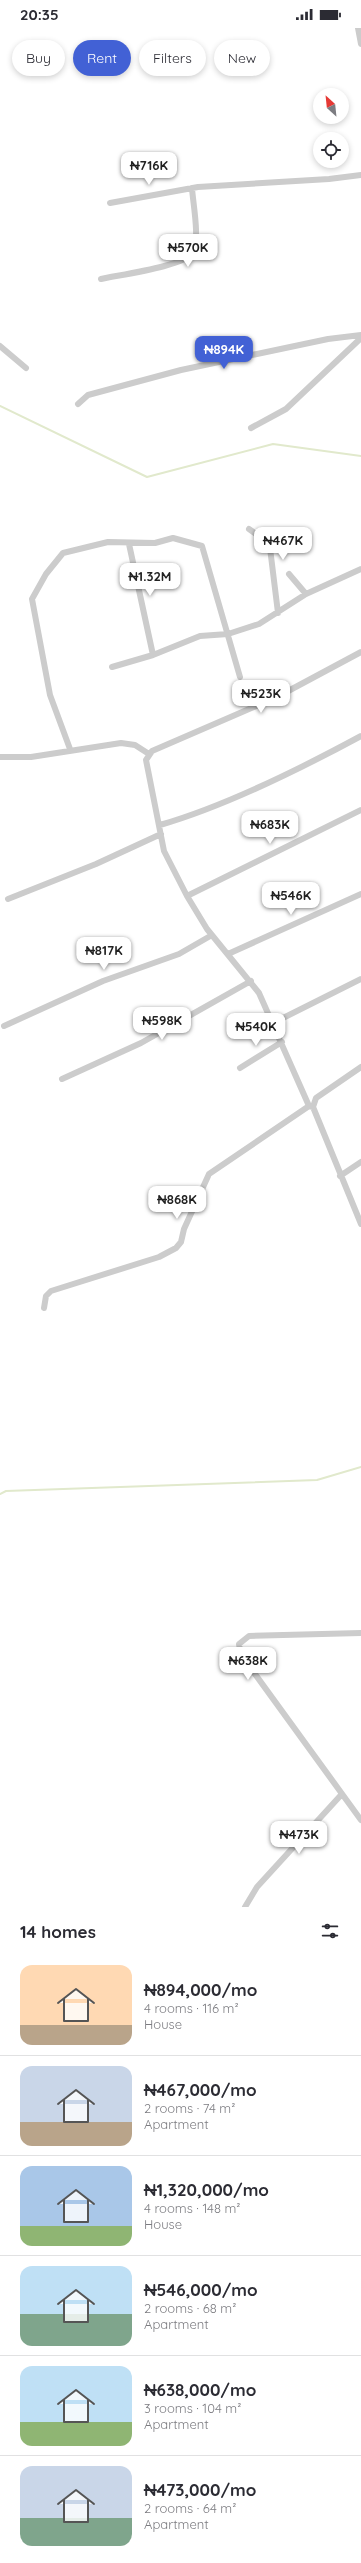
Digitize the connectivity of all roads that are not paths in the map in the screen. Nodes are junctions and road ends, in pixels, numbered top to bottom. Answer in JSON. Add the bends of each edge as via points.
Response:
{"nodes":[{"id":1,"x":358,"y":28,"type":"edge"},
{"id":2,"x":361,"y":44,"type":"edge"},
{"id":3,"x":361,"y":175,"type":"edge"},
{"id":4,"x":192,"y":188,"type":"junction"},
{"id":5,"x":110,"y":203,"type":"dead end"},
{"id":6,"x":101,"y":279,"type":"dead end"},
{"id":7,"x":361,"y":337,"type":"edge"},
{"id":8,"x":0,"y":346,"type":"edge"},
{"id":9,"x":26,"y":368,"type":"dead end"},
{"id":10,"x":78,"y":404,"type":"dead end"},
{"id":11,"x":251,"y":428,"type":"dead end"},
{"id":12,"x":249,"y":529,"type":"dead end"},
{"id":13,"x":129,"y":544,"type":"junction"},
{"id":14,"x":361,"y":569,"type":"edge"},
{"id":15,"x":289,"y":574,"type":"dead end"},
{"id":16,"x":306,"y":594,"type":"junction"},
{"id":17,"x":278,"y":613,"type":"junction"},
{"id":18,"x":228,"y":634,"type":"junction"},
{"id":19,"x":361,"y":652,"type":"edge"},
{"id":20,"x":153,"y":655,"type":"junction"},
{"id":21,"x":112,"y":667,"type":"dead end"},
{"id":22,"x":240,"y":677,"type":"dead end"},
{"id":23,"x":361,"y":736,"type":"edge"},
{"id":24,"x":70,"y":749,"type":"junction"},
{"id":25,"x":148,"y":754,"type":"junction"},
{"id":26,"x":0,"y":757,"type":"edge"},
{"id":27,"x":361,"y":810,"type":"edge"},
{"id":28,"x":160,"y":825,"type":"junction"},
{"id":29,"x":161,"y":834,"type":"junction"},
{"id":30,"x":361,"y":894,"type":"edge"},
{"id":31,"x":187,"y":896,"type":"junction"},
{"id":32,"x":8,"y":899,"type":"dead end"},
{"id":33,"x":212,"y":935,"type":"junction"},
{"id":34,"x":228,"y":954,"type":"junction"},
{"id":35,"x":361,"y":979,"type":"edge"},
{"id":36,"x":251,"y":981,"type":"junction"},
{"id":37,"x":273,"y":1023,"type":"junction"},
{"id":38,"x":4,"y":1026,"type":"dead end"},
{"id":39,"x":282,"y":1042,"type":"junction"},
{"id":40,"x":361,"y":1067,"type":"edge"},
{"id":41,"x":240,"y":1068,"type":"dead end"},
{"id":42,"x":62,"y":1079,"type":"dead end"},
{"id":43,"x":311,"y":1106,"type":"junction"},
{"id":44,"x":361,"y":1162,"type":"edge"},
{"id":45,"x":340,"y":1176,"type":"junction"},
{"id":46,"x":361,"y":1224,"type":"edge"},
{"id":47,"x":44,"y":1308,"type":"dead end"},
{"id":48,"x":361,"y":1633,"type":"edge"},
{"id":49,"x":341,"y":1795,"type":"junction"},
{"id":50,"x":361,"y":1820,"type":"edge"},
{"id":51,"x":245,"y":1907,"type":"edge"}],
"edges":[{"from":1,"to":2,"type":"street"},
{"from":3,"to":4,"type":"street"},
{"from":4,"to":5,"type":"street"},
{"from":4,"to":6,"type":"street","via":[[196,238],[191,257],[176,263]]},
{"from":7,"to":10,"type":"street","via":[[328,338],[181,370],[88,395]]},
{"from":7,"to":11,"type":"street","via":[[286,408]]},
{"from":8,"to":9,"type":"street"},
{"from":12,"to":17,"type":"street","via":[[270,548],[274,560]]},
{"from":13,"to":18,"type":"street","via":[[155,543],[173,538],[202,546],[205,549]]},
{"from":13,"to":20,"type":"street"},
{"from":13,"to":24,"type":"street","via":[[108,542],[62,554],[46,574],[32,599],[50,695]]},
{"from":14,"to":16,"type":"street"},
{"from":15,"to":16,"type":"street"},
{"from":16,"to":17,"type":"street"},
{"from":17,"to":18,"type":"street","via":[[260,624]]},
{"from":18,"to":20,"type":"street","via":[[200,636]]},
{"from":18,"to":22,"type":"street"},
{"from":19,"to":25,"type":"street","via":[[277,697]]},
{"from":20,"to":21,"type":"street"},
{"from":23,"to":28,"type":"street","via":[[320,758],[191,816]]},
{"from":24,"to":25,"type":"street","via":[[121,743],[135,745]]},
{"from":24,"to":26,"type":"street","via":[[32,757]]},
{"from":25,"to":28,"type":"street","via":[[146,760]]},
{"from":27,"to":31,"type":"street"},
{"from":28,"to":29,"type":"street"},
{"from":29,"to":31,"type":"street","via":[[164,851]]},
{"from":29,"to":32,"type":"street","via":[[96,864]]},
{"from":30,"to":34,"type":"street"},
{"from":31,"to":33,"type":"street"},
{"from":33,"to":34,"type":"street"},
{"from":33,"to":38,"type":"street","via":[[179,954],[103,981]]},
{"from":34,"to":36,"type":"street"},
{"from":35,"to":37,"type":"street"},
{"from":36,"to":37,"type":"street"},
{"from":36,"to":42,"type":"street","via":[[140,1043]]},
{"from":37,"to":39,"type":"street"},
{"from":39,"to":41,"type":"street"},
{"from":39,"to":43,"type":"street"},
{"from":40,"to":43,"type":"street","via":[[316,1098]]},
{"from":43,"to":45,"type":"street"},
{"from":43,"to":47,"type":"street","via":[[209,1174],[184,1228],[181,1242],[176,1248],[159,1257],[51,1291],[46,1296]]},
{"from":44,"to":45,"type":"street"},
{"from":45,"to":46,"type":"street"},
{"from":48,"to":49,"type":"street","via":[[249,1636],[239,1644],[246,1663],[317,1758]]},
{"from":49,"to":50,"type":"street"},
{"from":49,"to":51,"type":"street","via":[[257,1887]]}]}
